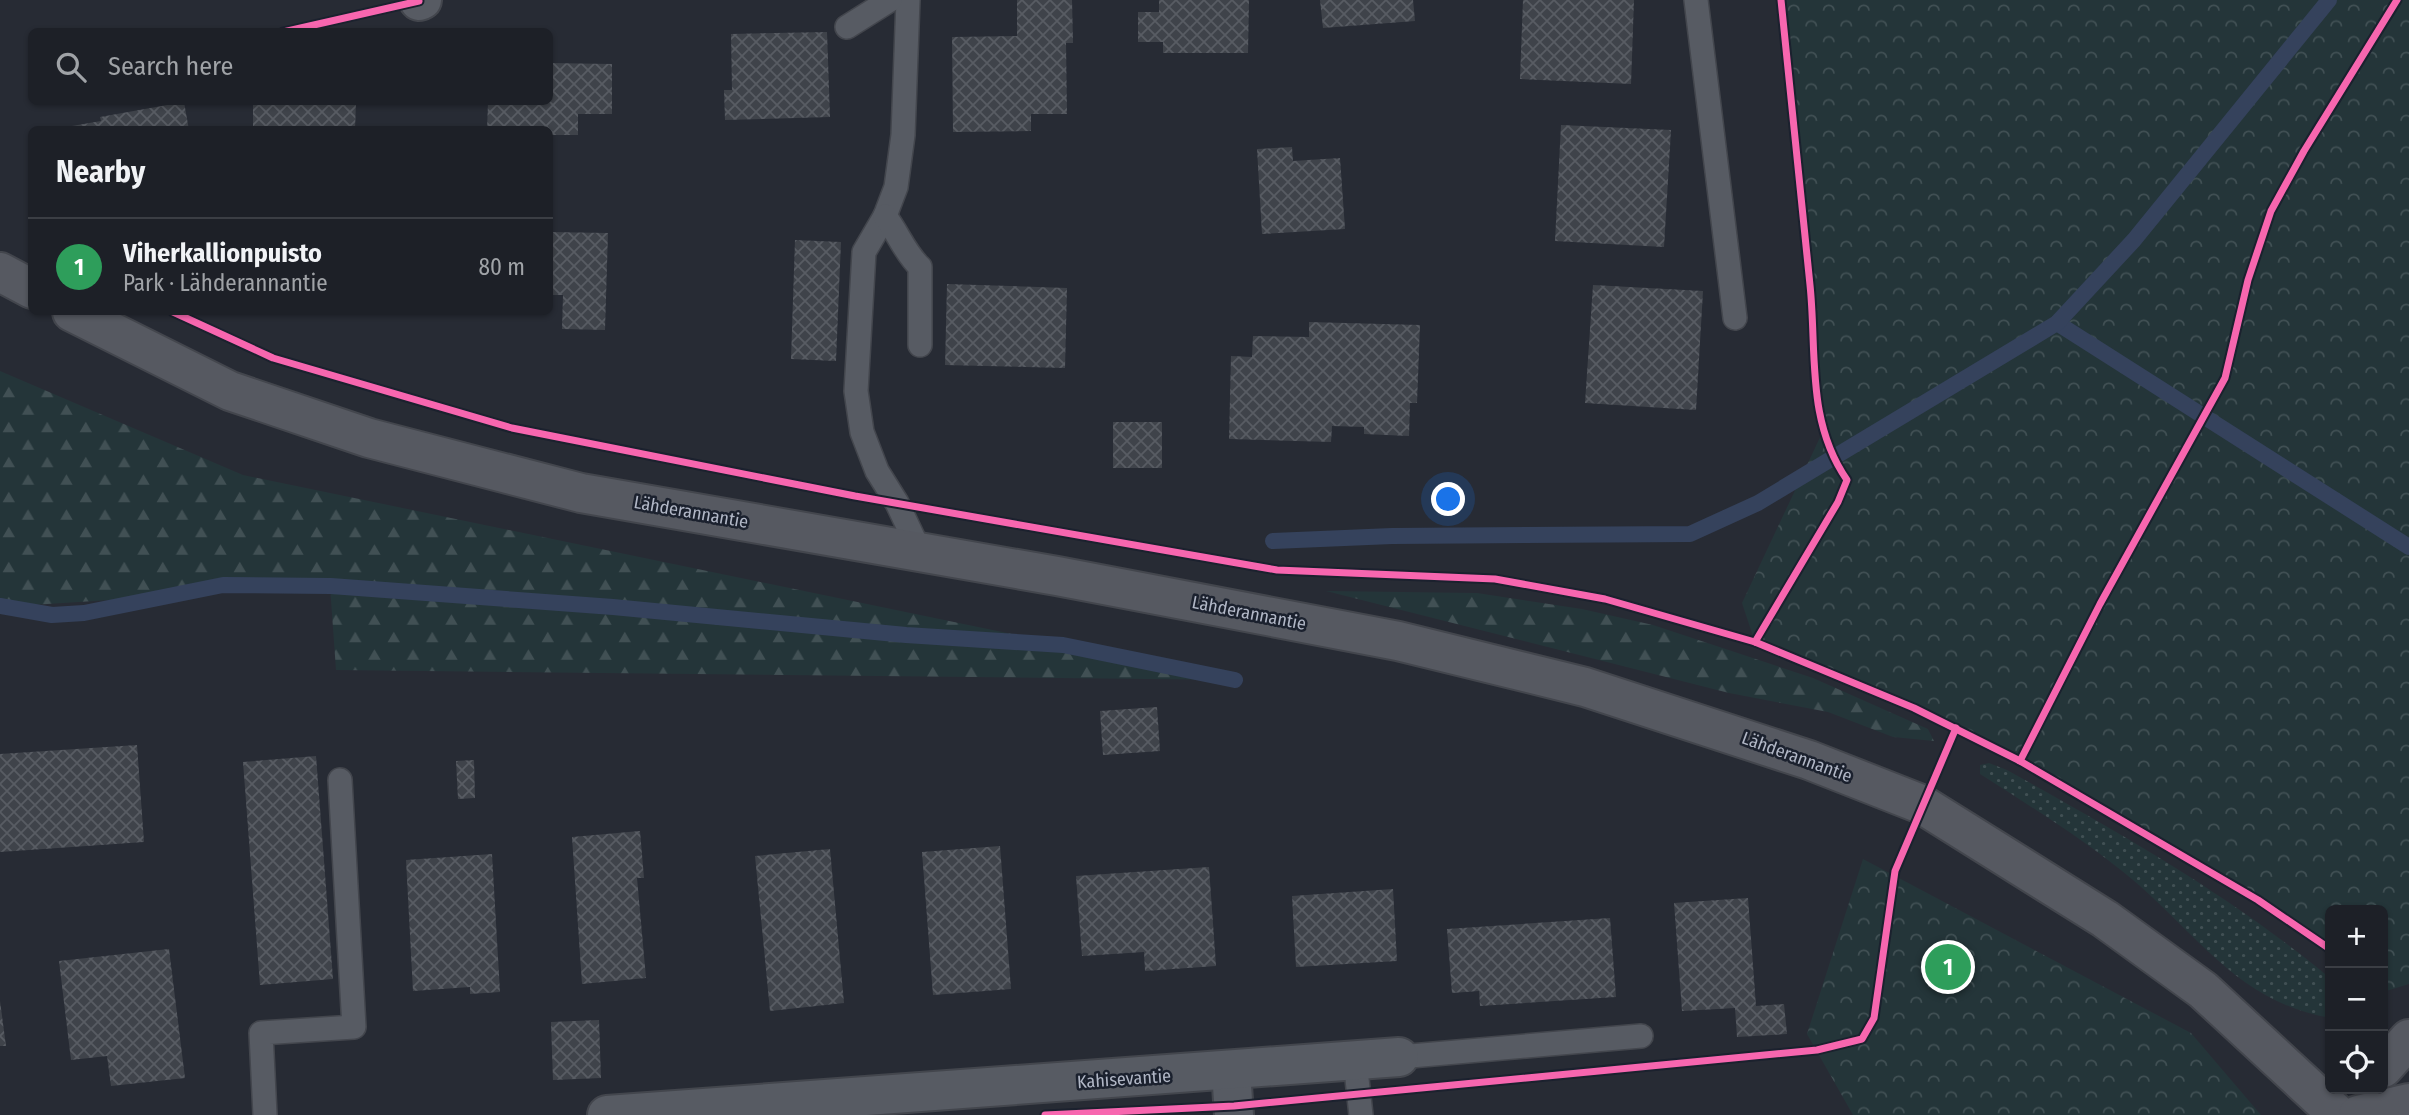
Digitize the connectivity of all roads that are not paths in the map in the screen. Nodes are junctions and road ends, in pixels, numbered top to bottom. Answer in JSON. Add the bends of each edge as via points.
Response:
{"nodes":[{"id":1,"x":890,"y":0,"type":"edge"},
{"id":2,"x":908,"y":0,"type":"edge"},
{"id":3,"x":1696,"y":0,"type":"edge"},
{"id":4,"x":848,"y":26,"type":"dead end"},
{"id":5,"x":885,"y":216,"type":"junction"},
{"id":6,"x":0,"y":272,"type":"edge"},
{"id":7,"x":28,"y":287,"type":"edge"},
{"id":8,"x":78,"y":315,"type":"edge"},
{"id":9,"x":1735,"y":318,"type":"dead end"},
{"id":10,"x":920,"y":345,"type":"dead end"},
{"id":11,"x":920,"y":552,"type":"junction"},
{"id":12,"x":340,"y":780,"type":"dead end"},
{"id":13,"x":1641,"y":1037,"type":"dead end"},
{"id":14,"x":2409,"y":1040,"type":"edge"},
{"id":15,"x":1399,"y":1057,"type":"joint"},
{"id":16,"x":1355,"y":1060,"type":"junction"},
{"id":17,"x":2388,"y":1063,"type":"edge"},
{"id":18,"x":1231,"y":1071,"type":"junction"},
{"id":19,"x":2362,"y":1094,"type":"edge"},
{"id":20,"x":2409,"y":1103,"type":"edge"},
{"id":21,"x":265,"y":1115,"type":"edge"},
{"id":22,"x":607,"y":1115,"type":"edge"},
{"id":23,"x":1234,"y":1115,"type":"edge"},
{"id":24,"x":1362,"y":1115,"type":"edge"},
{"id":25,"x":2338,"y":1115,"type":"edge"},
{"id":26,"x":2345,"y":1115,"type":"edge"},
{"id":27,"x":2358,"y":1115,"type":"edge"}],
"edges":[{"from":1,"to":4,"type":"lane"},
{"from":2,"to":5,"type":"lane","via":[[903,135],[896,187]]},
{"from":3,"to":9,"type":"lane"},
{"from":5,"to":10,"type":"lane","via":[[920,267]]},
{"from":5,"to":11,"type":"lane","via":[[864,252],[856,391],[862,432],[877,471]]},
{"from":6,"to":7,"type":"main road"},
{"from":8,"to":11,"type":"main road","name":"Lähderannantie","via":[[230,391],[369,438],[581,493]]},
{"from":11,"to":25,"type":"main road","name":"Lähderannantie","via":[[1398,641],[1585,687],[1783,751],[1896,794],[1921,804],[2127,935],[2203,990]]},
{"from":12,"to":21,"type":"lane","via":[[354,1027],[261,1033]]},
{"from":13,"to":15,"type":"lane","name":"Kahisevantie"},
{"from":14,"to":17,"type":"main road"},
{"from":15,"to":16,"type":"street","name":"Kahisevantie"},
{"from":16,"to":18,"type":"street","name":"Kahisevantie"},
{"from":16,"to":24,"type":"lane"},
{"from":18,"to":22,"type":"street","name":"Kahisevantie"},
{"from":18,"to":23,"type":"street"},
{"from":19,"to":26,"type":"main road"},
{"from":20,"to":27,"type":"main road"}]}
